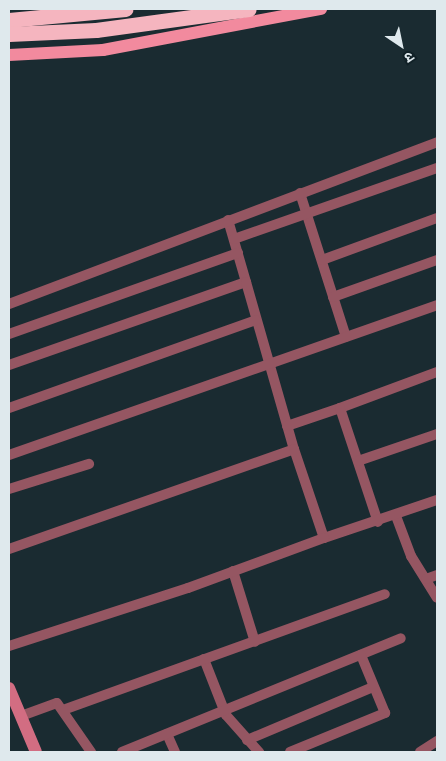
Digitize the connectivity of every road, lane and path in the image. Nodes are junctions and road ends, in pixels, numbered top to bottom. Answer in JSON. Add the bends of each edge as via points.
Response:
{"nodes":[{"id":1,"x":250,"y":9,"type":"edge"},
{"id":2,"x":321,"y":9,"type":"edge"},
{"id":3,"x":118,"y":10,"type":"edge"},
{"id":4,"x":9,"y":20,"type":"edge"},
{"id":5,"x":235,"y":20,"type":"junction"},
{"id":6,"x":9,"y":34,"type":"edge"},
{"id":7,"x":9,"y":55,"type":"edge"},
{"id":8,"x":437,"y":142,"type":"edge"},
{"id":9,"x":437,"y":168,"type":"edge"},
{"id":10,"x":300,"y":193,"type":"junction"},
{"id":11,"x":308,"y":214,"type":"junction"},
{"id":12,"x":437,"y":218,"type":"edge"},
{"id":13,"x":228,"y":220,"type":"junction"},
{"id":14,"x":234,"y":239,"type":"junction"},
{"id":15,"x":238,"y":253,"type":"junction"},
{"id":16,"x":322,"y":260,"type":"junction"},
{"id":17,"x":437,"y":260,"type":"edge"},
{"id":18,"x":246,"y":282,"type":"junction"},
{"id":19,"x":333,"y":297,"type":"junction"},
{"id":20,"x":9,"y":304,"type":"edge"},
{"id":21,"x":437,"y":304,"type":"edge"},
{"id":22,"x":256,"y":320,"type":"junction"},
{"id":23,"x":9,"y":334,"type":"edge"},
{"id":24,"x":346,"y":337,"type":"junction"},
{"id":25,"x":9,"y":366,"type":"edge"},
{"id":26,"x":268,"y":366,"type":"junction"},
{"id":27,"x":437,"y":372,"type":"edge"},
{"id":28,"x":9,"y":408,"type":"edge"},
{"id":29,"x":340,"y":408,"type":"junction"},
{"id":30,"x":287,"y":426,"type":"junction"},
{"id":31,"x":437,"y":434,"type":"edge"},
{"id":32,"x":294,"y":449,"type":"junction"},
{"id":33,"x":9,"y":455,"type":"edge"},
{"id":34,"x":358,"y":461,"type":"junction"},
{"id":35,"x":89,"y":464,"type":"dead end"},
{"id":36,"x":9,"y":489,"type":"edge"},
{"id":37,"x":437,"y":500,"type":"edge"},
{"id":38,"x":396,"y":516,"type":"junction"},
{"id":39,"x":378,"y":522,"type":"junction"},
{"id":40,"x":324,"y":538,"type":"junction"},
{"id":41,"x":9,"y":549,"type":"edge"},
{"id":42,"x":233,"y":571,"type":"junction"},
{"id":43,"x":437,"y":575,"type":"edge"},
{"id":44,"x":426,"y":579,"type":"junction"},
{"id":45,"x":385,"y":594,"type":"dead end"},
{"id":46,"x":437,"y":598,"type":"edge"},
{"id":47,"x":402,"y":638,"type":"dead end"},
{"id":48,"x":255,"y":642,"type":"junction"},
{"id":49,"x":9,"y":646,"type":"edge"},
{"id":50,"x":361,"y":654,"type":"junction"},
{"id":51,"x":204,"y":660,"type":"junction"},
{"id":52,"x":373,"y":687,"type":"junction"},
{"id":53,"x":9,"y":688,"type":"edge"},
{"id":54,"x":63,"y":710,"type":"junction"},
{"id":55,"x":224,"y":712,"type":"junction"},
{"id":56,"x":21,"y":716,"type":"junction"},
{"id":57,"x":167,"y":734,"type":"junction"},
{"id":58,"x":247,"y":740,"type":"junction"},
{"id":59,"x":434,"y":746,"type":"edge"},
{"id":60,"x":36,"y":752,"type":"edge"},
{"id":61,"x":91,"y":752,"type":"edge"},
{"id":62,"x":122,"y":752,"type":"edge"},
{"id":63,"x":174,"y":752,"type":"edge"},
{"id":64,"x":259,"y":752,"type":"edge"},
{"id":65,"x":290,"y":752,"type":"edge"},
{"id":66,"x":420,"y":752,"type":"edge"}],
"edges":[{"from":1,"to":5,"type":"highway"},
{"from":2,"to":5,"type":"main road"},
{"from":3,"to":4,"type":"highway"},
{"from":5,"to":6,"type":"highway"},
{"from":5,"to":7,"type":"main road","via":[[103,50]]},
{"from":8,"to":10,"type":"street"},
{"from":9,"to":11,"type":"street"},
{"from":10,"to":11,"type":"street"},
{"from":10,"to":13,"type":"street"},
{"from":11,"to":14,"type":"street"},
{"from":11,"to":16,"type":"street"},
{"from":12,"to":16,"type":"street"},
{"from":13,"to":14,"type":"street"},
{"from":13,"to":20,"type":"street"},
{"from":14,"to":15,"type":"street"},
{"from":15,"to":18,"type":"street"},
{"from":15,"to":23,"type":"street"},
{"from":16,"to":19,"type":"street"},
{"from":17,"to":19,"type":"street"},
{"from":18,"to":22,"type":"street"},
{"from":18,"to":25,"type":"street"},
{"from":19,"to":24,"type":"street"},
{"from":21,"to":24,"type":"street"},
{"from":22,"to":26,"type":"street"},
{"from":22,"to":28,"type":"street"},
{"from":24,"to":26,"type":"street"},
{"from":26,"to":30,"type":"street"},
{"from":26,"to":33,"type":"street"},
{"from":27,"to":29,"type":"street"},
{"from":29,"to":30,"type":"street"},
{"from":29,"to":34,"type":"street"},
{"from":30,"to":32,"type":"street"},
{"from":31,"to":34,"type":"street"},
{"from":32,"to":40,"type":"street"},
{"from":32,"to":41,"type":"street"},
{"from":34,"to":39,"type":"street"},
{"from":35,"to":36,"type":"street"},
{"from":37,"to":38,"type":"street"},
{"from":38,"to":39,"type":"street"},
{"from":38,"to":44,"type":"street"},
{"from":39,"to":40,"type":"street"},
{"from":40,"to":42,"type":"street"},
{"from":42,"to":48,"type":"street"},
{"from":42,"to":49,"type":"street"},
{"from":43,"to":44,"type":"street"},
{"from":44,"to":46,"type":"street"},
{"from":45,"to":48,"type":"street"},
{"from":47,"to":50,"type":"street"},
{"from":48,"to":51,"type":"street"},
{"from":50,"to":52,"type":"street"},
{"from":50,"to":55,"type":"street"},
{"from":51,"to":54,"type":"street"},
{"from":51,"to":55,"type":"street"},
{"from":52,"to":58,"type":"street"},
{"from":52,"to":65,"type":"street","via":[[384,714]]},
{"from":53,"to":56,"type":"street"},
{"from":54,"to":56,"type":"street","via":[[57,703]]},
{"from":54,"to":61,"type":"street"},
{"from":55,"to":57,"type":"street"},
{"from":55,"to":58,"type":"street"},
{"from":56,"to":60,"type":"street"},
{"from":57,"to":62,"type":"street"},
{"from":57,"to":63,"type":"street"},
{"from":58,"to":64,"type":"street"},
{"from":59,"to":66,"type":"street"}]}
